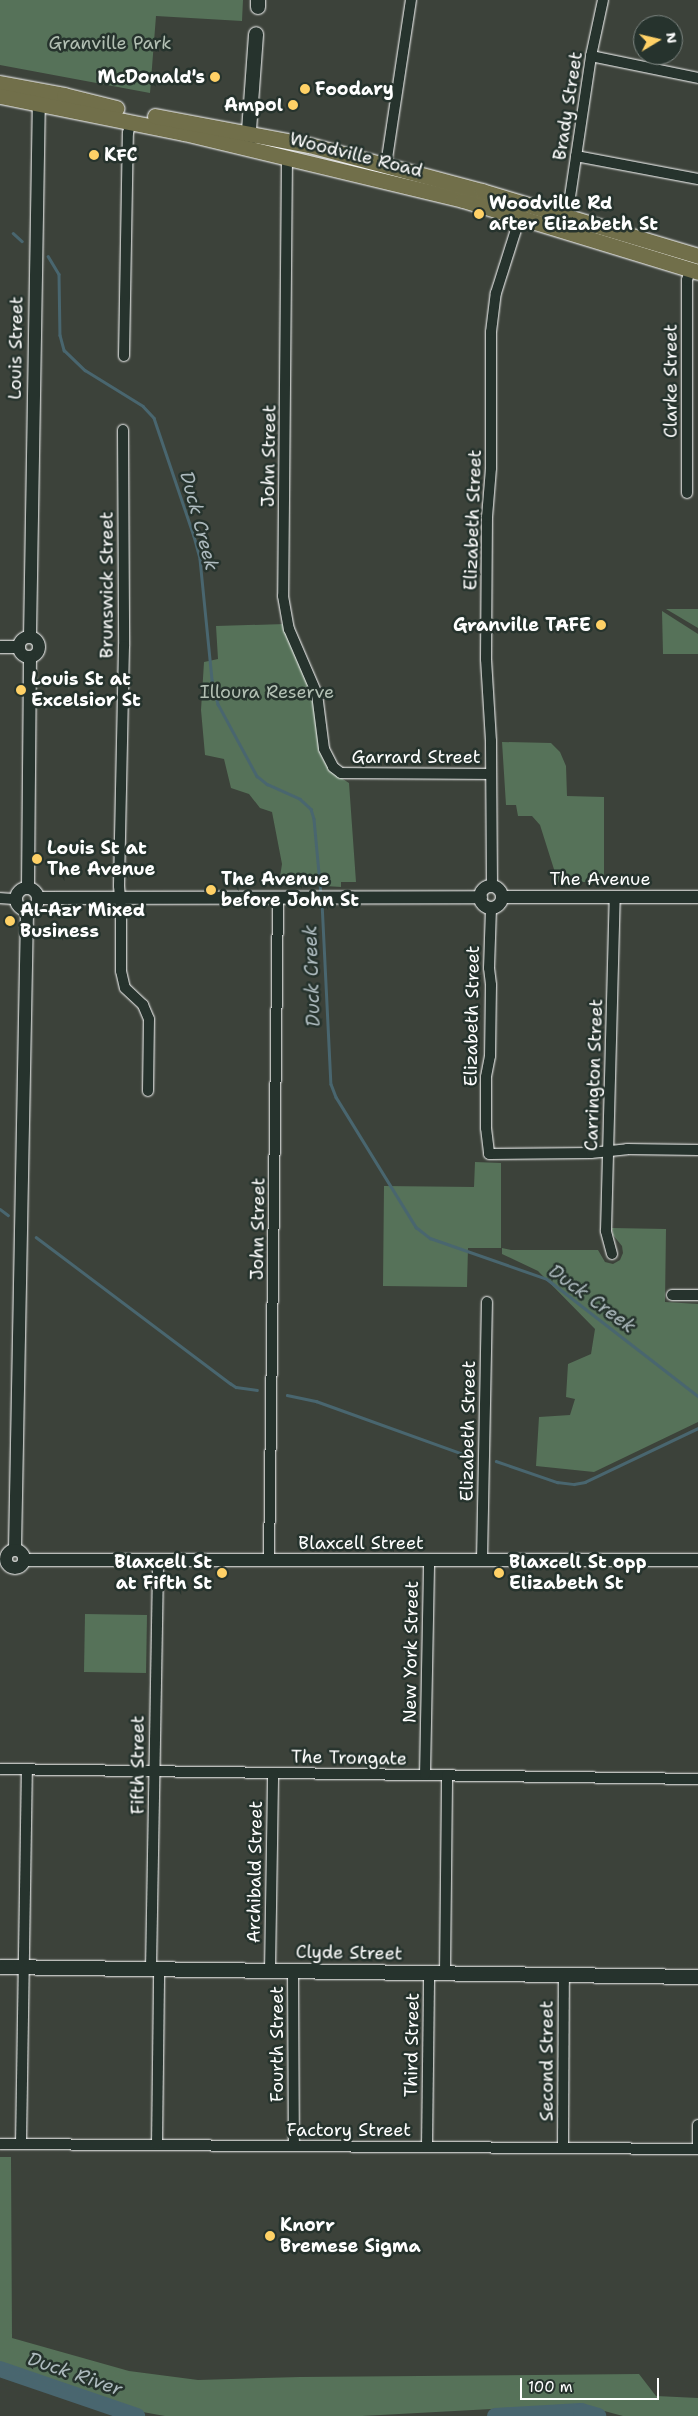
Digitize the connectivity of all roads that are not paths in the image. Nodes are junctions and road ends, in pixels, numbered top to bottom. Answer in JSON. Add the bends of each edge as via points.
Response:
{"nodes":[{"id":1,"x":411,"y":0,"type":"edge"},
{"id":2,"x":603,"y":0,"type":"edge"},
{"id":3,"x":256,"y":34,"type":"dead end"},
{"id":4,"x":591,"y":56,"type":"junction"},
{"id":5,"x":698,"y":78,"type":"edge"},
{"id":6,"x":0,"y":83,"type":"edge"},
{"id":7,"x":0,"y":96,"type":"edge"},
{"id":8,"x":39,"y":97,"type":"junction"},
{"id":9,"x":131,"y":121,"type":"junction"},
{"id":10,"x":248,"y":141,"type":"junction"},
{"id":11,"x":287,"y":156,"type":"junction"},
{"id":12,"x":576,"y":156,"type":"junction"},
{"id":13,"x":386,"y":166,"type":"junction"},
{"id":14,"x":698,"y":179,"type":"edge"},
{"id":15,"x":520,"y":217,"type":"junction"},
{"id":16,"x":567,"y":217,"type":"junction"},
{"id":17,"x":698,"y":256,"type":"edge"},
{"id":18,"x":694,"y":271,"type":"edge"},
{"id":19,"x":124,"y":356,"type":"dead end"},
{"id":20,"x":123,"y":430,"type":"dead end"},
{"id":21,"x":687,"y":493,"type":"dead end"},
{"id":22,"x":30,"y":637,"type":"junction"},
{"id":23,"x":19,"y":646,"type":"junction"},
{"id":24,"x":0,"y":647,"type":"edge"},
{"id":25,"x":30,"y":657,"type":"junction"},
{"id":26,"x":324,"y":749,"type":"joint"},
{"id":27,"x":491,"y":774,"type":"junction"},
{"id":28,"x":492,"y":886,"type":"junction"},
{"id":29,"x":28,"y":887,"type":"junction"},
{"id":30,"x":615,"y":896,"type":"junction"},
{"id":31,"x":278,"y":897,"type":"junction"},
{"id":32,"x":480,"y":897,"type":"junction"},
{"id":33,"x":502,"y":897,"type":"junction"},
{"id":34,"x":698,"y":897,"type":"edge"},
{"id":35,"x":0,"y":898,"type":"edge"},
{"id":36,"x":39,"y":898,"type":"junction"},
{"id":37,"x":16,"y":899,"type":"junction"},
{"id":38,"x":120,"y":899,"type":"junction"},
{"id":39,"x":491,"y":908,"type":"junction"},
{"id":40,"x":27,"y":910,"type":"junction"},
{"id":41,"x":148,"y":1091,"type":"dead end"},
{"id":42,"x":698,"y":1150,"type":"edge"},
{"id":43,"x":608,"y":1151,"type":"junction"},
{"id":44,"x":612,"y":1254,"type":"dead end"},
{"id":45,"x":672,"y":1295,"type":"dead end"},
{"id":46,"x":698,"y":1295,"type":"edge"},
{"id":47,"x":487,"y":1302,"type":"dead end"},
{"id":48,"x":15,"y":1549,"type":"junction"},
{"id":49,"x":3,"y":1560,"type":"edge"},
{"id":50,"x":24,"y":1560,"type":"junction"},
{"id":51,"x":429,"y":1560,"type":"junction"},
{"id":52,"x":482,"y":1560,"type":"junction"},
{"id":53,"x":698,"y":1560,"type":"edge"},
{"id":54,"x":158,"y":1561,"type":"junction"},
{"id":55,"x":269,"y":1561,"type":"junction"},
{"id":56,"x":0,"y":1769,"type":"edge"},
{"id":57,"x":27,"y":1770,"type":"junction"},
{"id":58,"x":155,"y":1771,"type":"junction"},
{"id":59,"x":273,"y":1773,"type":"junction"},
{"id":60,"x":425,"y":1775,"type":"junction"},
{"id":61,"x":447,"y":1775,"type":"junction"},
{"id":62,"x":698,"y":1779,"type":"edge"},
{"id":63,"x":0,"y":1967,"type":"edge"},
{"id":64,"x":25,"y":1968,"type":"junction"},
{"id":65,"x":155,"y":1969,"type":"junction"},
{"id":66,"x":270,"y":1971,"type":"junction"},
{"id":67,"x":294,"y":1971,"type":"junction"},
{"id":68,"x":429,"y":1973,"type":"junction"},
{"id":69,"x":446,"y":1974,"type":"junction"},
{"id":70,"x":564,"y":1975,"type":"junction"},
{"id":71,"x":698,"y":1977,"type":"edge"},
{"id":72,"x":698,"y":2125,"type":"edge"},
{"id":73,"x":0,"y":2144,"type":"edge"},
{"id":74,"x":21,"y":2144,"type":"junction"},
{"id":75,"x":157,"y":2145,"type":"junction"},
{"id":76,"x":294,"y":2146,"type":"junction"},
{"id":77,"x":427,"y":2147,"type":"junction"},
{"id":78,"x":563,"y":2147,"type":"junction"},
{"id":79,"x":698,"y":2149,"type":"edge"}],
"edges":[{"from":1,"to":13,"type":"street"},
{"from":2,"to":4,"type":"street","name":"Brady Street"},
{"from":3,"to":10,"type":"main road"},
{"from":4,"to":5,"type":"street"},
{"from":4,"to":12,"type":"street","name":"Brady Street"},
{"from":6,"to":8,"type":"main road","name":"Woodville Road"},
{"from":7,"to":8,"type":"main road","name":"Woodville Road"},
{"from":8,"to":9,"type":"main road","name":"Woodville Road"},
{"from":8,"to":10,"type":"main road","name":"Woodville Road","via":[[109,107]]},
{"from":8,"to":22,"type":"street","name":"Louis Street"},
{"from":9,"to":10,"type":"main road","name":"Woodville Road"},
{"from":9,"to":19,"type":"street","via":[[128,132]]},
{"from":10,"to":11,"type":"main road","name":"Woodville Road"},
{"from":10,"to":13,"type":"main road","name":"Woodville Road","via":[[309,145]]},
{"from":11,"to":15,"type":"main road","name":"Woodville Road"},
{"from":11,"to":26,"type":"street","name":"John Street","via":[[284,596],[289,629],[317,694]]},
{"from":12,"to":14,"type":"street"},
{"from":12,"to":16,"type":"street","name":"Brady Street"},
{"from":13,"to":16,"type":"main road","name":"Woodville Road"},
{"from":15,"to":18,"type":"main road","name":"Woodville Road"},
{"from":15,"to":27,"type":"street","name":"Elizabeth Street","via":[[496,293],[491,332],[486,650]]},
{"from":16,"to":17,"type":"main road","name":"Woodville Road"},
{"from":18,"to":21,"type":"street","name":"Clarke Street","via":[[687,280]]},
{"from":20,"to":38,"type":"street","name":"Brunswick Street"},
{"from":22,"to":23,"type":"street","via":[[22,639]]},
{"from":22,"to":25,"type":"street","via":[[39,646],[36,655]]},
{"from":23,"to":24,"type":"street"},
{"from":23,"to":25,"type":"street","via":[[22,654]]},
{"from":25,"to":29,"type":"street"},
{"from":26,"to":27,"type":"street","name":"Garrard Street","via":[[340,773]]},
{"from":27,"to":28,"type":"street","name":"Elizabeth Street"},
{"from":28,"to":32,"type":"street"},
{"from":28,"to":33,"type":"street","via":[[500,891]]},
{"from":29,"to":36,"type":"street","via":[[34,889]]},
{"from":29,"to":37,"type":"street","via":[[18,892]]},
{"from":30,"to":33,"type":"street","name":"The Avenue"},
{"from":30,"to":34,"type":"street","name":"The Avenue"},
{"from":30,"to":43,"type":"street","name":"Carrington Street"},
{"from":31,"to":32,"type":"street"},
{"from":31,"to":38,"type":"street"},
{"from":31,"to":55,"type":"street","name":"John Street"},
{"from":32,"to":39,"type":"street","via":[[485,906]]},
{"from":33,"to":39,"type":"street","via":[[498,906]]},
{"from":35,"to":37,"type":"street"},
{"from":36,"to":38,"type":"street"},
{"from":36,"to":40,"type":"street","via":[[36,905]]},
{"from":37,"to":40,"type":"street","via":[[18,905]]},
{"from":38,"to":41,"type":"street","name":"Brunswick Street","via":[[121,971],[125,988],[143,1005],[150,1019]]},
{"from":39,"to":43,"type":"street","name":"Elizabeth Street","via":[[490,1056],[486,1084],[489,1154],[591,1154]]},
{"from":40,"to":48,"type":"street"},
{"from":42,"to":43,"type":"street"},
{"from":43,"to":44,"type":"street","name":"Carrington Street","via":[[606,1231]]},
{"from":45,"to":46,"type":"street"},
{"from":47,"to":52,"type":"street","name":"Elizabeth Street"},
{"from":48,"to":49,"type":"street"},
{"from":48,"to":50,"type":"street","via":[[22,1552]]},
{"from":49,"to":50,"type":"street","via":[[16,1568]]},
{"from":50,"to":54,"type":"street","name":"Blaxcell Street"},
{"from":51,"to":52,"type":"street","name":"Blaxcell Street"},
{"from":51,"to":55,"type":"street","name":"Blaxcell Street"},
{"from":51,"to":60,"type":"street","name":"New York Street"},
{"from":52,"to":53,"type":"street","name":"Blaxcell Street"},
{"from":54,"to":55,"type":"street","name":"Blaxcell Street"},
{"from":54,"to":58,"type":"street","name":"Fifth Street"},
{"from":56,"to":57,"type":"street","name":"The Trongate"},
{"from":57,"to":58,"type":"street","name":"The Trongate"},
{"from":57,"to":64,"type":"street"},
{"from":58,"to":59,"type":"street","name":"The Trongate"},
{"from":58,"to":65,"type":"street","name":"Fifth Street"},
{"from":59,"to":60,"type":"street","name":"The Trongate"},
{"from":59,"to":66,"type":"street","name":"Archibald Street"},
{"from":60,"to":61,"type":"street","name":"The Trongate"},
{"from":61,"to":62,"type":"street","name":"The Trongate"},
{"from":61,"to":69,"type":"street"},
{"from":63,"to":64,"type":"main road","name":"Clyde Street"},
{"from":64,"to":65,"type":"main road","name":"Clyde Street"},
{"from":64,"to":74,"type":"street"},
{"from":65,"to":66,"type":"main road","name":"Clyde Street"},
{"from":65,"to":75,"type":"street","name":"Fifth Street"},
{"from":66,"to":67,"type":"main road","name":"Clyde Street"},
{"from":67,"to":68,"type":"main road","name":"Clyde Street"},
{"from":67,"to":76,"type":"street","name":"Fourth Street"},
{"from":68,"to":69,"type":"main road","name":"Clyde Street"},
{"from":68,"to":77,"type":"street","name":"Third Street"},
{"from":69,"to":70,"type":"main road","name":"Clyde Street"},
{"from":70,"to":71,"type":"main road","name":"Clyde Street"},
{"from":70,"to":78,"type":"street","name":"Second Street"},
{"from":72,"to":79,"type":"street"},
{"from":73,"to":74,"type":"street","name":"Factory Street"},
{"from":74,"to":75,"type":"street","name":"Factory Street"},
{"from":75,"to":76,"type":"street","name":"Factory Street"},
{"from":76,"to":77,"type":"street","name":"Factory Street"},
{"from":77,"to":78,"type":"street","name":"Factory Street"},
{"from":78,"to":79,"type":"street","name":"Factory Street"}]}
